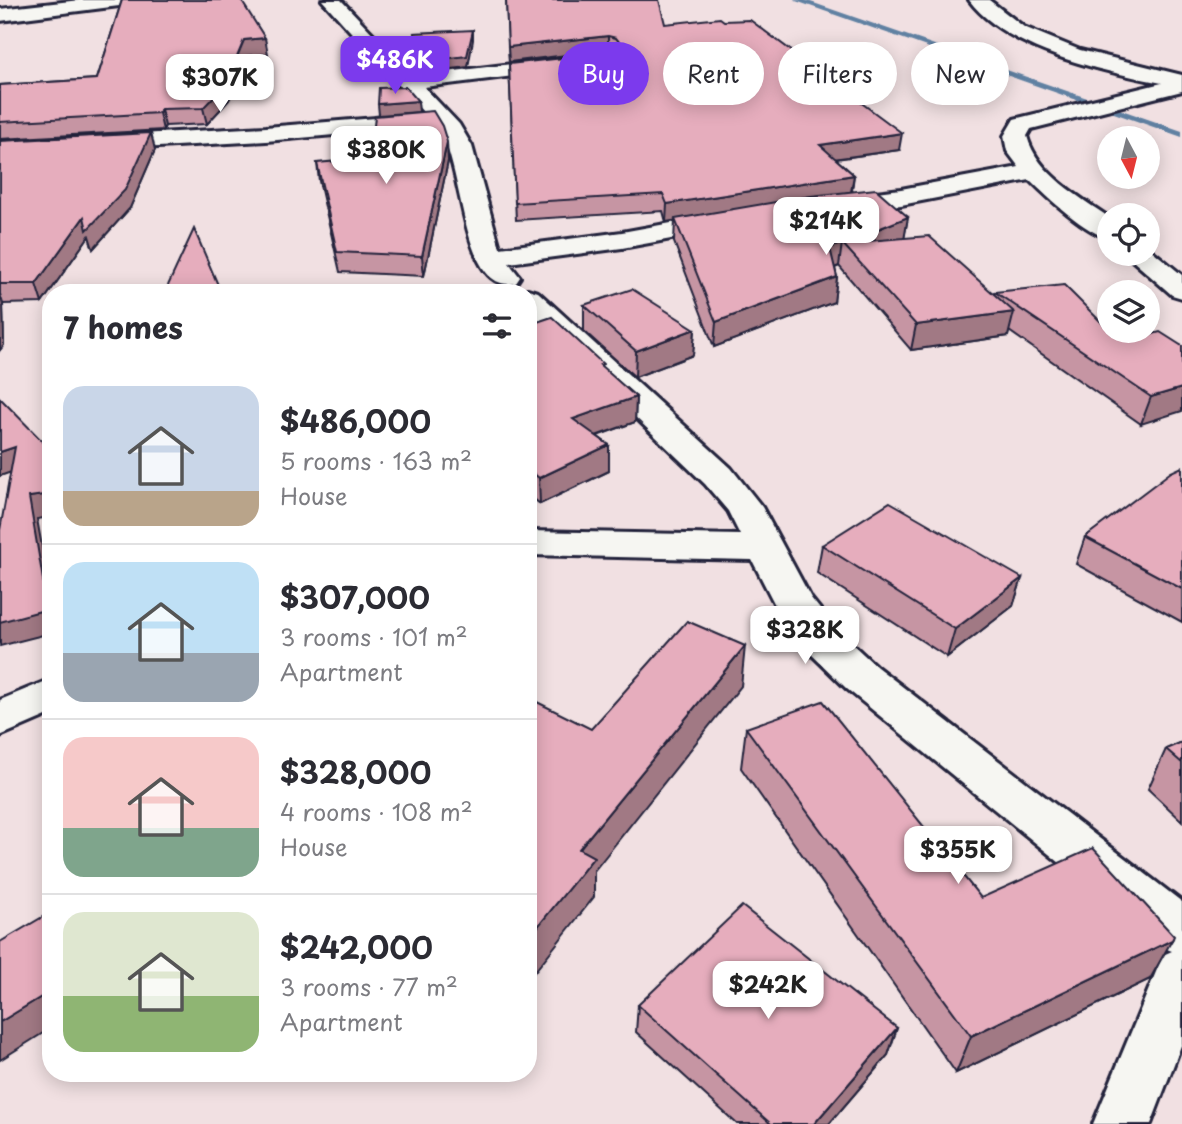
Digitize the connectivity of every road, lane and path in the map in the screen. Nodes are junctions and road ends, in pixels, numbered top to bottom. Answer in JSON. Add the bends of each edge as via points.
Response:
{"nodes":[{"id":1,"x":127,"y":0,"type":"edge"},
{"id":2,"x":331,"y":0,"type":"edge"},
{"id":3,"x":978,"y":0,"type":"edge"},
{"id":4,"x":0,"y":15,"type":"edge"},
{"id":5,"x":558,"y":65,"type":"edge"},
{"id":6,"x":407,"y":83,"type":"junction"},
{"id":7,"x":1182,"y":83,"type":"edge"},
{"id":8,"x":442,"y":119,"type":"junction"},
{"id":9,"x":0,"y":149,"type":"edge"},
{"id":10,"x":1032,"y":172,"type":"junction"},
{"id":11,"x":808,"y":208,"type":"edge"},
{"id":12,"x":750,"y":216,"type":"edge"},
{"id":13,"x":1097,"y":221,"type":"edge"},
{"id":14,"x":490,"y":257,"type":"junction"},
{"id":15,"x":1154,"y":266,"type":"edge"},
{"id":16,"x":514,"y":284,"type":"edge"},
{"id":17,"x":1182,"y":289,"type":"edge"},
{"id":18,"x":537,"y":306,"type":"edge"},
{"id":19,"x":537,"y":543,"type":"edge"},
{"id":20,"x":765,"y":548,"type":"junction"},
{"id":21,"x":42,"y":699,"type":"edge"},
{"id":22,"x":0,"y":719,"type":"edge"},
{"id":23,"x":1182,"y":932,"type":"edge"},
{"id":24,"x":1182,"y":972,"type":"edge"},
{"id":25,"x":1122,"y":1124,"type":"edge"}],
"edges":[{"from":1,"to":4,"type":"street"},
{"from":2,"to":6,"type":"street"},
{"from":3,"to":7,"type":"street","via":[[989,13],[1064,51]]},
{"from":5,"to":6,"type":"street"},
{"from":6,"to":8,"type":"street"},
{"from":7,"to":10,"type":"street","via":[[1021,124],[1013,140]]},
{"from":8,"to":9,"type":"street"},
{"from":8,"to":14,"type":"street","via":[[463,146],[484,248]]},
{"from":10,"to":11,"type":"street","via":[[901,197]]},
{"from":10,"to":13,"type":"street"},
{"from":12,"to":14,"type":"street","via":[[622,240]]},
{"from":14,"to":16,"type":"street"},
{"from":15,"to":17,"type":"street"},
{"from":18,"to":20,"type":"street","via":[[718,475],[744,507]]},
{"from":19,"to":20,"type":"street"},
{"from":20,"to":23,"type":"street","via":[[795,604],[820,638],[862,678]]},
{"from":21,"to":22,"type":"street"},
{"from":24,"to":25,"type":"street"}]}
